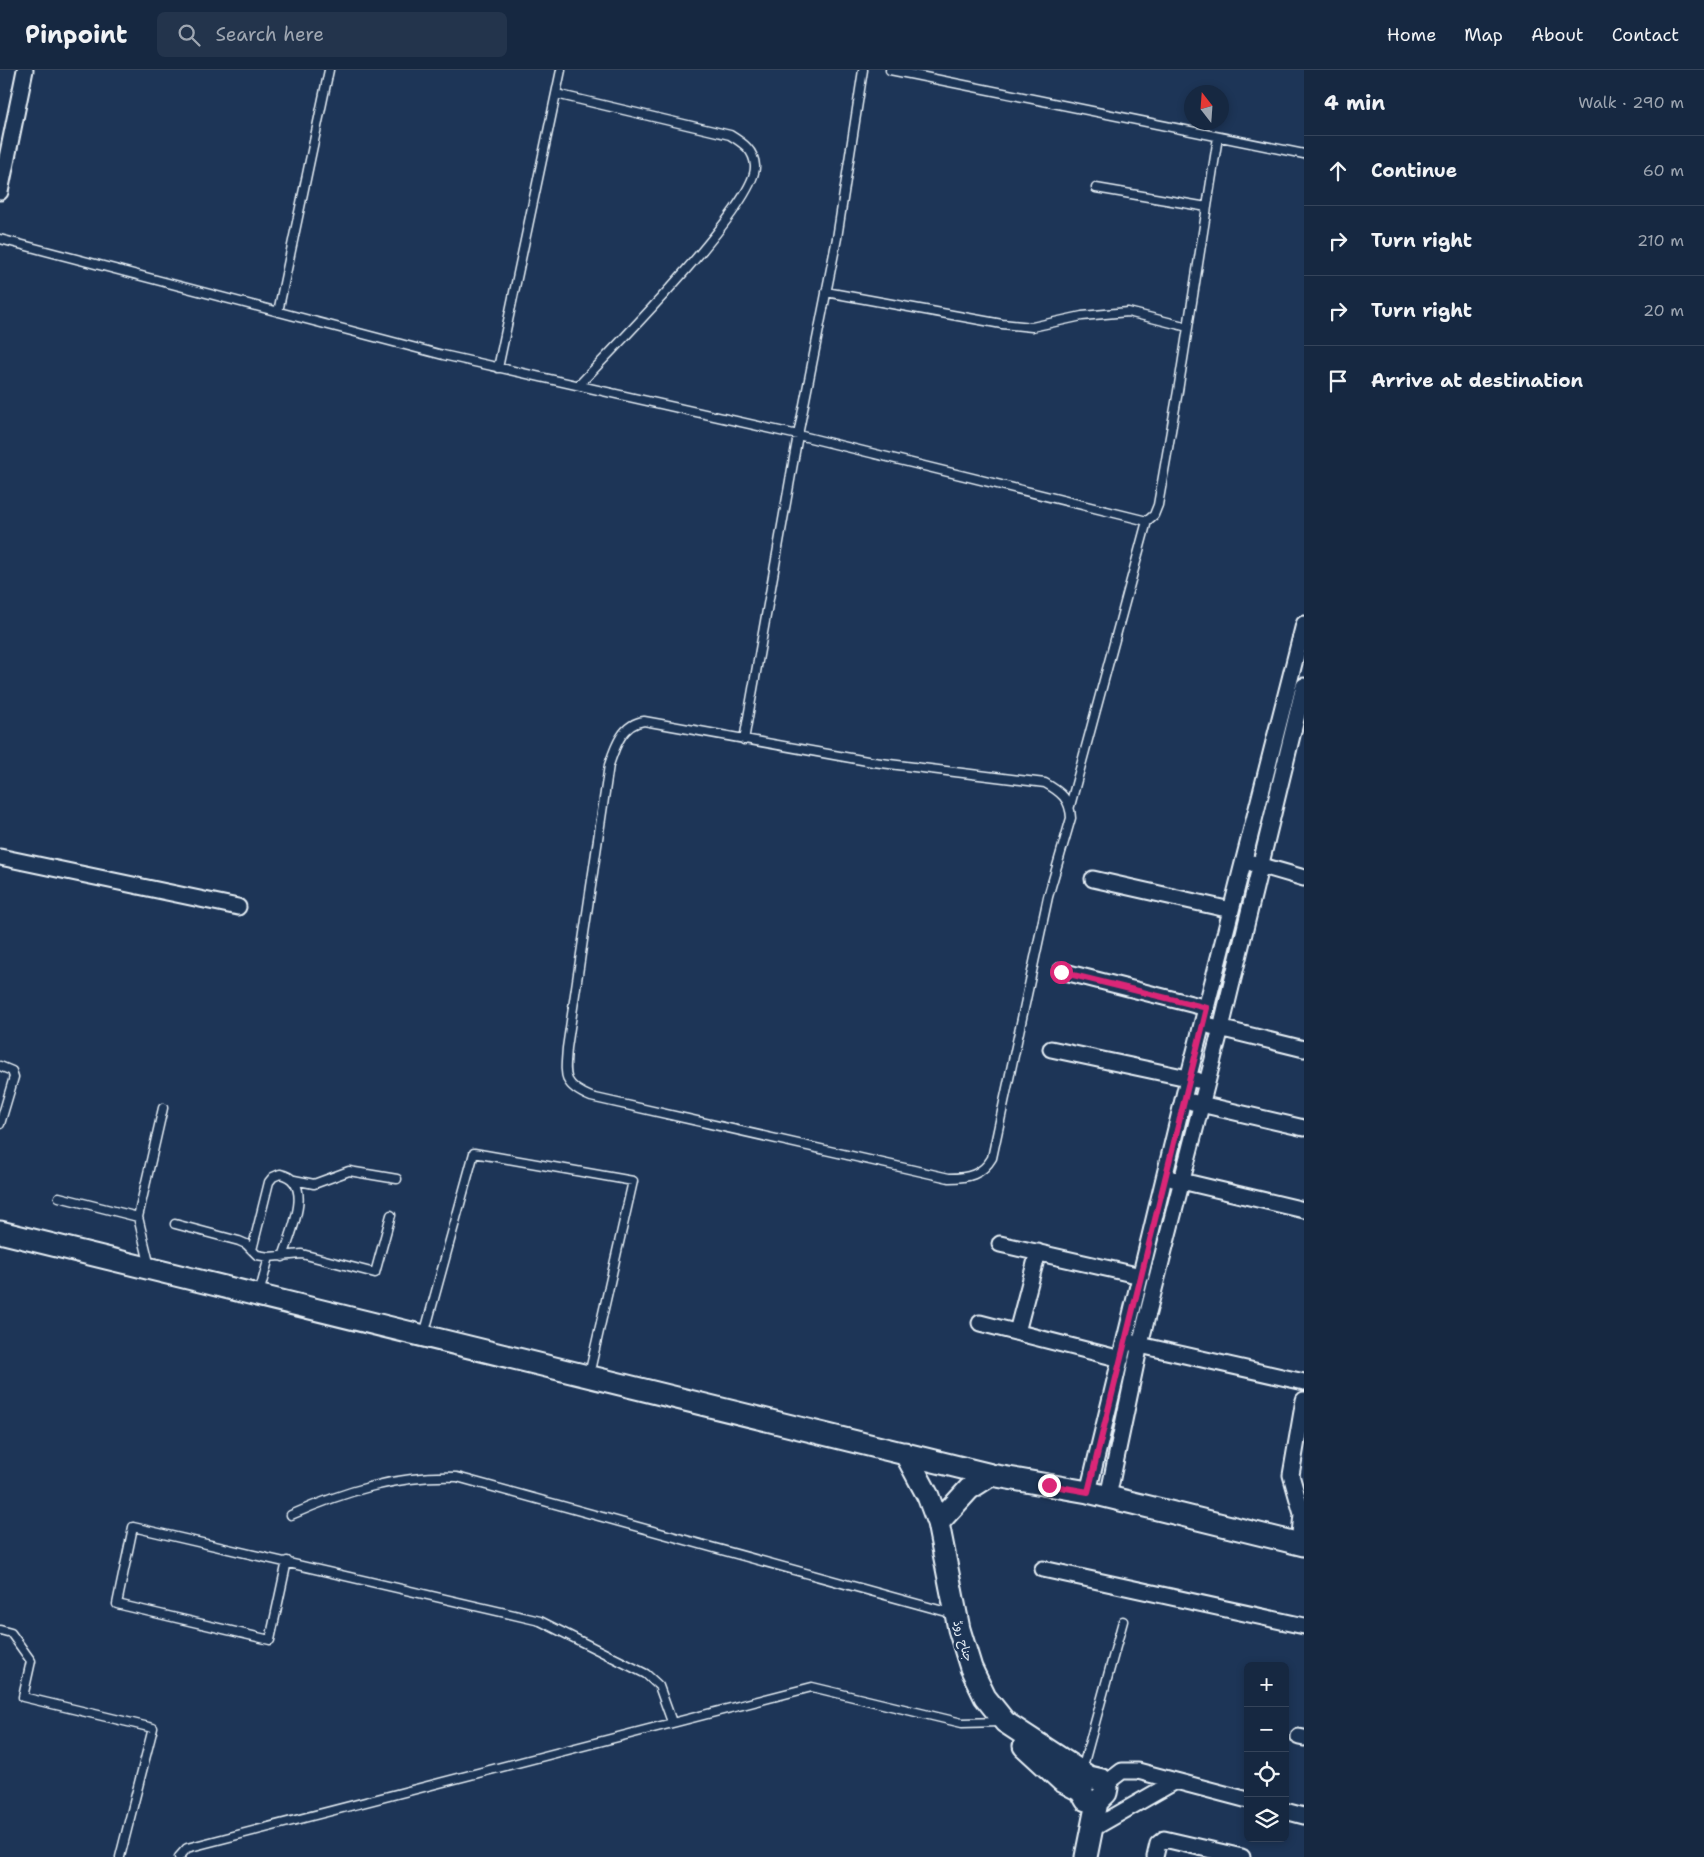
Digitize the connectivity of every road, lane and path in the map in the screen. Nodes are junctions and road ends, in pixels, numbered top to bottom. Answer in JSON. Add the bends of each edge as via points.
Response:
{"nodes":[{"id":1,"x":25,"y":70,"type":"edge"},
{"id":2,"x":329,"y":70,"type":"edge"},
{"id":3,"x":561,"y":70,"type":"edge"},
{"id":4,"x":863,"y":70,"type":"edge"},
{"id":5,"x":890,"y":70,"type":"edge"},
{"id":6,"x":556,"y":94,"type":"junction"},
{"id":7,"x":1218,"y":137,"type":"junction"},
{"id":8,"x":1304,"y":154,"type":"edge"},
{"id":9,"x":1096,"y":188,"type":"dead end"},
{"id":10,"x":0,"y":192,"type":"edge"},
{"id":11,"x":1207,"y":208,"type":"junction"},
{"id":12,"x":0,"y":239,"type":"edge"},
{"id":13,"x":826,"y":292,"type":"junction"},
{"id":14,"x":278,"y":312,"type":"junction"},
{"id":15,"x":1188,"y":327,"type":"junction"},
{"id":16,"x":498,"y":368,"type":"junction"},
{"id":17,"x":579,"y":385,"type":"junction"},
{"id":18,"x":798,"y":435,"type":"junction"},
{"id":19,"x":1147,"y":521,"type":"junction"},
{"id":20,"x":1304,"y":624,"type":"edge"},
{"id":21,"x":1304,"y":686,"type":"edge"},
{"id":22,"x":744,"y":740,"type":"junction"},
{"id":23,"x":1070,"y":806,"type":"junction"},
{"id":24,"x":0,"y":857,"type":"edge"},
{"id":25,"x":1244,"y":858,"type":"junction"},
{"id":26,"x":1260,"y":866,"type":"junction"},
{"id":27,"x":1304,"y":878,"type":"edge"},
{"id":28,"x":1092,"y":879,"type":"dead end"},
{"id":29,"x":238,"y":907,"type":"dead end"},
{"id":30,"x":1231,"y":910,"type":"junction"},
{"id":31,"x":1061,"y":972,"type":"dead end"},
{"id":32,"x":1207,"y":1008,"type":"junction"},
{"id":33,"x":1203,"y":1024,"type":"junction"},
{"id":34,"x":1222,"y":1028,"type":"junction"},
{"id":35,"x":1051,"y":1049,"type":"dead end"},
{"id":36,"x":1304,"y":1049,"type":"edge"},
{"id":37,"x":0,"y":1066,"type":"edge"},
{"id":38,"x":1188,"y":1079,"type":"junction"},
{"id":39,"x":1208,"y":1083,"type":"junction"},
{"id":40,"x":1183,"y":1100,"type":"junction"},
{"id":41,"x":1202,"y":1105,"type":"junction"},
{"id":42,"x":163,"y":1108,"type":"dead end"},
{"id":43,"x":0,"y":1124,"type":"edge"},
{"id":44,"x":1304,"y":1128,"type":"edge"},
{"id":45,"x":1165,"y":1177,"type":"junction"},
{"id":46,"x":397,"y":1179,"type":"dead end"},
{"id":47,"x":294,"y":1180,"type":"junction"},
{"id":48,"x":1182,"y":1181,"type":"junction"},
{"id":49,"x":59,"y":1197,"type":"dead end"},
{"id":50,"x":1304,"y":1210,"type":"edge"},
{"id":51,"x":391,"y":1214,"type":"dead end"},
{"id":52,"x":138,"y":1217,"type":"junction"},
{"id":53,"x":175,"y":1224,"type":"dead end"},
{"id":54,"x":0,"y":1232,"type":"edge"},
{"id":55,"x":1000,"y":1244,"type":"dead end"},
{"id":56,"x":252,"y":1250,"type":"junction"},
{"id":57,"x":1038,"y":1252,"type":"junction"},
{"id":58,"x":269,"y":1257,"type":"junction"},
{"id":59,"x":283,"y":1257,"type":"junction"},
{"id":60,"x":151,"y":1269,"type":"junction"},
{"id":61,"x":1141,"y":1276,"type":"junction"},
{"id":62,"x":259,"y":1296,"type":"junction"},
{"id":63,"x":980,"y":1323,"type":"dead end"},
{"id":64,"x":1017,"y":1332,"type":"junction"},
{"id":65,"x":424,"y":1337,"type":"junction"},
{"id":66,"x":1125,"y":1342,"type":"junction"},
{"id":67,"x":1140,"y":1344,"type":"junction"},
{"id":68,"x":1121,"y":1358,"type":"junction"},
{"id":69,"x":588,"y":1377,"type":"junction"},
{"id":70,"x":1304,"y":1382,"type":"edge"},
{"id":71,"x":1304,"y":1400,"type":"edge"},
{"id":72,"x":905,"y":1453,"type":"junction"},
{"id":73,"x":990,"y":1475,"type":"junction"},
{"id":74,"x":1098,"y":1495,"type":"junction"},
{"id":75,"x":291,"y":1515,"type":"dead end"},
{"id":76,"x":938,"y":1523,"type":"junction"},
{"id":77,"x":1302,"y":1544,"type":"edge"},
{"id":78,"x":287,"y":1561,"type":"junction"},
{"id":79,"x":1043,"y":1569,"type":"dead end"},
{"id":80,"x":956,"y":1615,"type":"junction"},
{"id":81,"x":1123,"y":1621,"type":"dead end"},
{"id":82,"x":1304,"y":1626,"type":"edge"},
{"id":83,"x":0,"y":1630,"type":"edge"},
{"id":84,"x":672,"y":1722,"type":"junction"},
{"id":85,"x":1006,"y":1722,"type":"junction"},
{"id":86,"x":1176,"y":1781,"type":"junction"},
{"id":87,"x":1090,"y":1788,"type":"junction"},
{"id":88,"x":1244,"y":1799,"type":"edge"},
{"id":89,"x":1289,"y":1812,"type":"edge"},
{"id":90,"x":1304,"y":1816,"type":"edge"},
{"id":91,"x":1092,"y":1829,"type":"junction"},
{"id":92,"x":120,"y":1857,"type":"edge"},
{"id":93,"x":179,"y":1857,"type":"edge"},
{"id":94,"x":1086,"y":1857,"type":"edge"},
{"id":95,"x":1155,"y":1857,"type":"edge"},
{"id":96,"x":1242,"y":1857,"type":"edge"}],
"edges":[{"from":1,"to":10,"type":"street"},
{"from":2,"to":14,"type":"lane"},
{"from":3,"to":6,"type":"lane"},
{"from":4,"to":13,"type":"lane"},
{"from":5,"to":7,"type":"lane"},
{"from":6,"to":16,"type":"lane"},
{"from":6,"to":17,"type":"lane","via":[[730,135],[745,144],[755,167],[748,190],[694,262]]},
{"from":7,"to":8,"type":"lane"},
{"from":7,"to":11,"type":"lane"},
{"from":9,"to":11,"type":"lane"},
{"from":11,"to":15,"type":"lane"},
{"from":12,"to":14,"type":"lane"},
{"from":13,"to":15,"type":"lane","via":[[1032,327],[1082,316],[1128,312]]},
{"from":13,"to":18,"type":"lane"},
{"from":14,"to":16,"type":"lane"},
{"from":15,"to":19,"type":"lane","via":[[1158,505]]},
{"from":16,"to":17,"type":"lane"},
{"from":17,"to":18,"type":"lane"},
{"from":18,"to":19,"type":"lane"},
{"from":18,"to":22,"type":"lane"},
{"from":19,"to":23,"type":"lane"},
{"from":20,"to":25,"type":"street"},
{"from":21,"to":26,"type":"street"},
{"from":22,"to":23,"type":"lane","via":[[874,762],[1045,783],[1061,792]]},
{"from":22,"to":23,"type":"lane","via":[[644,721],[632,725],[617,742],[609,765],[567,1048],[566,1075],[574,1090],[590,1097],[949,1178],[963,1178],[983,1171],[994,1151],[1048,897],[1071,818]]},
{"from":24,"to":29,"type":"street"},
{"from":25,"to":26,"type":"street"},
{"from":25,"to":30,"type":"street"},
{"from":26,"to":27,"type":"street"},
{"from":26,"to":34,"type":"street"},
{"from":28,"to":30,"type":"street"},
{"from":30,"to":32,"type":"street"},
{"from":31,"to":32,"type":"street"},
{"from":32,"to":33,"type":"street"},
{"from":33,"to":34,"type":"street"},
{"from":33,"to":38,"type":"street"},
{"from":34,"to":36,"type":"street"},
{"from":34,"to":39,"type":"street"},
{"from":35,"to":38,"type":"street"},
{"from":37,"to":43,"type":"lane","via":[[12,1071],[14,1077]]},
{"from":38,"to":39,"type":"street"},
{"from":38,"to":40,"type":"street"},
{"from":39,"to":41,"type":"street"},
{"from":40,"to":41,"type":"street"},
{"from":40,"to":45,"type":"street"},
{"from":41,"to":44,"type":"street"},
{"from":41,"to":48,"type":"street"},
{"from":42,"to":52,"type":"lane"},
{"from":45,"to":48,"type":"street"},
{"from":45,"to":61,"type":"street"},
{"from":46,"to":47,"type":"lane","via":[[344,1171],[314,1184]]},
{"from":47,"to":56,"type":"lane","via":[[280,1174],[269,1182]]},
{"from":47,"to":59,"type":"lane","via":[[299,1187],[299,1205]]},
{"from":48,"to":50,"type":"street"},
{"from":48,"to":67,"type":"street"},
{"from":49,"to":52,"type":"lane"},
{"from":51,"to":59,"type":"lane","via":[[376,1273],[302,1254]]},
{"from":52,"to":60,"type":"lane"},
{"from":53,"to":56,"type":"lane","via":[[239,1241]]},
{"from":54,"to":60,"type":"street"},
{"from":55,"to":57,"type":"street"},
{"from":56,"to":58,"type":"lane","via":[[257,1255]]},
{"from":57,"to":61,"type":"street"},
{"from":57,"to":64,"type":"street"},
{"from":58,"to":59,"type":"lane"},
{"from":58,"to":62,"type":"lane"},
{"from":60,"to":62,"type":"street"},
{"from":61,"to":66,"type":"street"},
{"from":62,"to":65,"type":"street"},
{"from":63,"to":64,"type":"street"},
{"from":64,"to":68,"type":"street"},
{"from":65,"to":69,"type":"street"},
{"from":65,"to":69,"type":"lane","via":[[474,1153],[633,1182]]},
{"from":66,"to":67,"type":"street"},
{"from":66,"to":68,"type":"street"},
{"from":67,"to":70,"type":"street"},
{"from":67,"to":74,"type":"street"},
{"from":68,"to":74,"type":"street"},
{"from":69,"to":72,"type":"street"},
{"from":71,"to":77,"type":"street","via":[[1291,1475],[1302,1514]]},
{"from":72,"to":73,"type":"street"},
{"from":72,"to":76,"type":"street","name":"جناح روڈ"},
{"from":73,"to":74,"type":"street"},
{"from":73,"to":76,"type":"street","via":[[969,1489]]},
{"from":74,"to":77,"type":"street"},
{"from":75,"to":80,"type":"lane","via":[[327,1499],[380,1484],[425,1476],[457,1477]]},
{"from":76,"to":80,"type":"street","name":"جناح روڈ"},
{"from":78,"to":78,"type":"lane","via":[[270,1640],[117,1604],[133,1526]]},
{"from":78,"to":84,"type":"lane","via":[[540,1621],[646,1674],[659,1686]]},
{"from":79,"to":82,"type":"street"},
{"from":80,"to":85,"type":"street","name":"جناح روڈ","via":[[971,1668],[985,1697]]},
{"from":81,"to":87,"type":"lane"},
{"from":83,"to":92,"type":"lane","via":[[11,1633],[31,1661],[24,1697],[152,1728]]},
{"from":84,"to":85,"type":"lane","via":[[812,1687],[962,1723]]},
{"from":84,"to":93,"type":"lane","via":[[187,1848]]},
{"from":85,"to":87,"type":"street","name":"جناح روڈ","via":[[1029,1751],[1062,1780]]},
{"from":86,"to":87,"type":"street","via":[[1122,1770]]},
{"from":86,"to":88,"type":"street"},
{"from":86,"to":91,"type":"street"},
{"from":87,"to":91,"type":"street"},
{"from":89,"to":90,"type":"street"},
{"from":91,"to":94,"type":"street"},
{"from":95,"to":96,"type":"street","via":[[1158,1844],[1164,1839]]}]}
